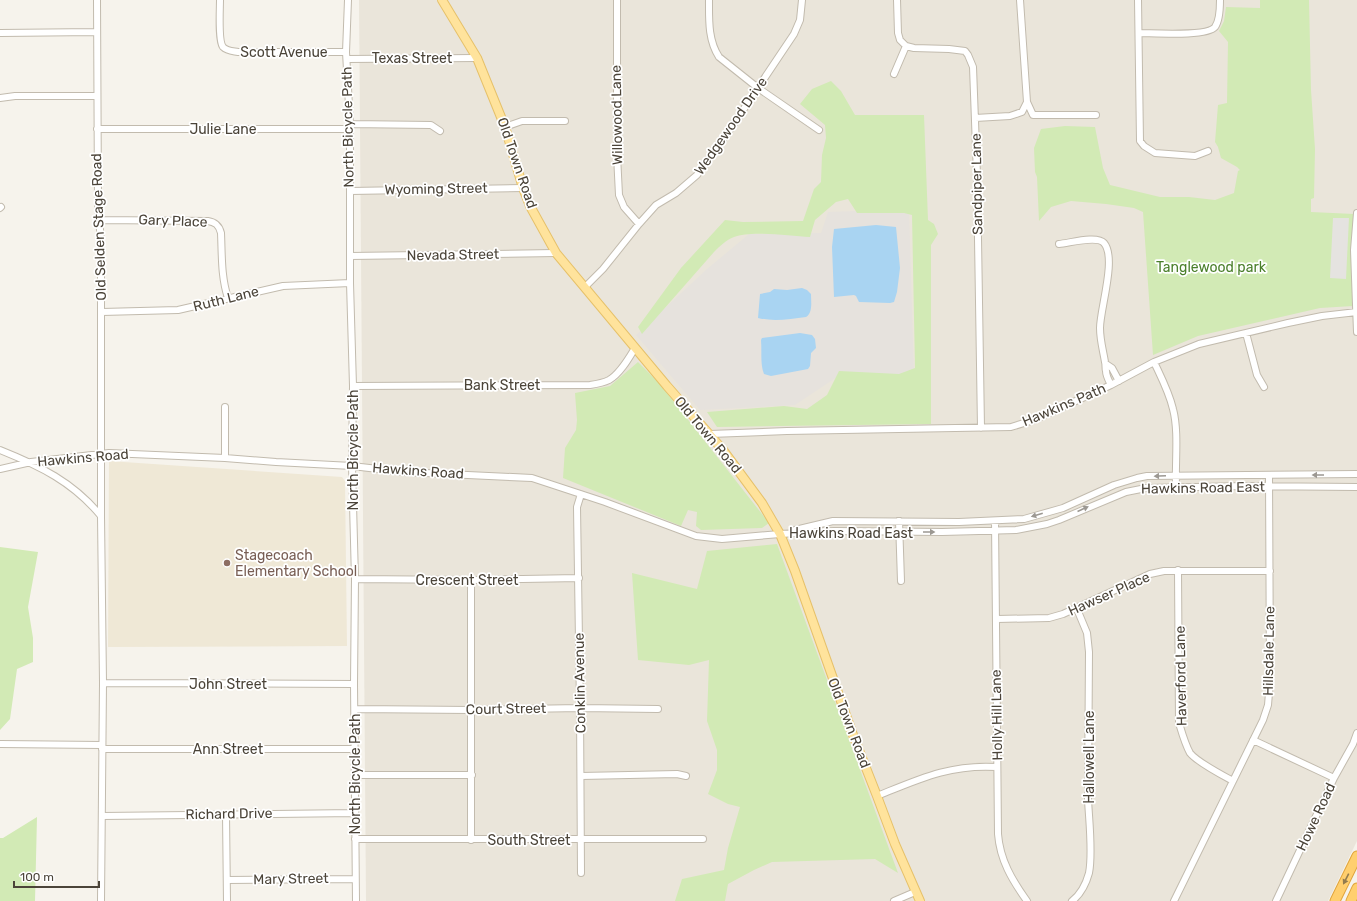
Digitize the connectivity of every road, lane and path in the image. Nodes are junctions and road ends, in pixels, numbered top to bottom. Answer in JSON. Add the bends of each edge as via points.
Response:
{"nodes":[{"id":1,"x":97,"y":0,"type":"edge"},
{"id":2,"x":220,"y":0,"type":"edge"},
{"id":3,"x":348,"y":0,"type":"edge"},
{"id":4,"x":442,"y":0,"type":"edge"},
{"id":5,"x":616,"y":0,"type":"edge"},
{"id":6,"x":709,"y":0,"type":"edge"},
{"id":7,"x":802,"y":0,"type":"edge"},
{"id":8,"x":897,"y":0,"type":"edge"},
{"id":9,"x":1020,"y":0,"type":"edge"},
{"id":10,"x":1138,"y":0,"type":"edge"},
{"id":11,"x":1220,"y":0,"type":"edge"},
{"id":12,"x":96,"y":32,"type":"junction"},
{"id":13,"x":0,"y":33,"type":"edge"},
{"id":14,"x":1138,"y":33,"type":"junction"},
{"id":15,"x":906,"y":46,"type":"junction"},
{"id":16,"x":346,"y":52,"type":"junction"},
{"id":17,"x":477,"y":58,"type":"junction"},
{"id":18,"x":347,"y":59,"type":"junction"},
{"id":19,"x":894,"y":74,"type":"dead end"},
{"id":20,"x":758,"y":88,"type":"junction"},
{"id":21,"x":97,"y":96,"type":"junction"},
{"id":22,"x":0,"y":98,"type":"edge"},
{"id":23,"x":1027,"y":102,"type":"junction"},
{"id":24,"x":1096,"y":115,"type":"dead end"},
{"id":25,"x":975,"y":118,"type":"junction"},
{"id":26,"x":565,"y":121,"type":"dead end"},
{"id":27,"x":349,"y":126,"type":"junction"},
{"id":28,"x":505,"y":127,"type":"junction"},
{"id":29,"x":97,"y":129,"type":"junction"},
{"id":30,"x":819,"y":130,"type":"dead end"},
{"id":31,"x":440,"y":131,"type":"dead end"},
{"id":32,"x":1208,"y":151,"type":"dead end"},
{"id":33,"x":522,"y":188,"type":"junction"},
{"id":34,"x":350,"y":191,"type":"junction"},
{"id":35,"x":1357,"y":213,"type":"edge"},
{"id":36,"x":100,"y":220,"type":"junction"},
{"id":37,"x":639,"y":224,"type":"junction"},
{"id":38,"x":1059,"y":244,"type":"dead end"},
{"id":39,"x":556,"y":253,"type":"junction"},
{"id":40,"x":350,"y":256,"type":"junction"},
{"id":41,"x":350,"y":283,"type":"junction"},
{"id":42,"x":585,"y":287,"type":"junction"},
{"id":43,"x":228,"y":298,"type":"junction"},
{"id":44,"x":1356,"y":311,"type":"edge"},
{"id":45,"x":102,"y":312,"type":"junction"},
{"id":46,"x":1357,"y":332,"type":"edge"},
{"id":47,"x":1246,"y":333,"type":"junction"},
{"id":48,"x":635,"y":348,"type":"junction"},
{"id":49,"x":1154,"y":362,"type":"junction"},
{"id":50,"x":1106,"y":364,"type":"junction"},
{"id":51,"x":1120,"y":381,"type":"junction"},
{"id":52,"x":1111,"y":385,"type":"junction"},
{"id":53,"x":353,"y":386,"type":"junction"},
{"id":54,"x":1264,"y":387,"type":"dead end"},
{"id":55,"x":225,"y":407,"type":"dead end"},
{"id":56,"x":981,"y":428,"type":"junction"},
{"id":57,"x":710,"y":434,"type":"junction"},
{"id":58,"x":0,"y":450,"type":"edge"},
{"id":59,"x":101,"y":454,"type":"junction"},
{"id":60,"x":225,"y":458,"type":"junction"},
{"id":61,"x":31,"y":462,"type":"junction"},
{"id":62,"x":352,"y":466,"type":"junction"},
{"id":63,"x":0,"y":470,"type":"edge"},
{"id":64,"x":1357,"y":474,"type":"edge"},
{"id":65,"x":1175,"y":476,"type":"junction"},
{"id":66,"x":1269,"y":476,"type":"junction"},
{"id":67,"x":1270,"y":486,"type":"junction"},
{"id":68,"x":1176,"y":487,"type":"junction"},
{"id":69,"x":1357,"y":487,"type":"edge"},
{"id":70,"x":580,"y":494,"type":"junction"},
{"id":71,"x":101,"y":516,"type":"junction"},
{"id":72,"x":899,"y":521,"type":"junction"},
{"id":73,"x":995,"y":521,"type":"junction"},
{"id":74,"x":996,"y":531,"type":"junction"},
{"id":75,"x":900,"y":533,"type":"junction"},
{"id":76,"x":780,"y":534,"type":"junction"},
{"id":77,"x":1178,"y":570,"type":"junction"},
{"id":78,"x":1270,"y":571,"type":"junction"},
{"id":79,"x":579,"y":578,"type":"junction"},
{"id":80,"x":354,"y":579,"type":"junction"},
{"id":81,"x":471,"y":580,"type":"junction"},
{"id":82,"x":901,"y":581,"type":"dead end"},
{"id":83,"x":1077,"y":609,"type":"junction"},
{"id":84,"x":996,"y":619,"type":"junction"},
{"id":85,"x":103,"y":684,"type":"junction"},
{"id":86,"x":354,"y":684,"type":"junction"},
{"id":87,"x":580,"y":708,"type":"junction"},
{"id":88,"x":355,"y":709,"type":"junction"},
{"id":89,"x":658,"y":709,"type":"dead end"},
{"id":90,"x":471,"y":710,"type":"junction"},
{"id":91,"x":1357,"y":733,"type":"edge"},
{"id":92,"x":1253,"y":740,"type":"junction"},
{"id":93,"x":0,"y":744,"type":"edge"},
{"id":94,"x":102,"y":747,"type":"junction"},
{"id":95,"x":354,"y":749,"type":"junction"},
{"id":96,"x":997,"y":767,"type":"junction"},
{"id":97,"x":354,"y":775,"type":"junction"},
{"id":98,"x":472,"y":775,"type":"junction"},
{"id":99,"x":581,"y":776,"type":"junction"},
{"id":100,"x":686,"y":776,"type":"dead end"},
{"id":101,"x":1334,"y":778,"type":"junction"},
{"id":102,"x":1233,"y":781,"type":"junction"},
{"id":103,"x":878,"y":796,"type":"junction"},
{"id":104,"x":355,"y":813,"type":"junction"},
{"id":105,"x":226,"y":814,"type":"junction"},
{"id":106,"x":102,"y":816,"type":"junction"},
{"id":107,"x":355,"y":839,"type":"junction"},
{"id":108,"x":703,"y":839,"type":"dead end"},
{"id":109,"x":471,"y":840,"type":"junction"},
{"id":110,"x":582,"y":840,"type":"junction"},
{"id":111,"x":1357,"y":856,"type":"edge"},
{"id":112,"x":581,"y":873,"type":"dead end"},
{"id":113,"x":355,"y":878,"type":"junction"},
{"id":114,"x":227,"y":880,"type":"junction"},
{"id":115,"x":1357,"y":888,"type":"edge"},
{"id":116,"x":915,"y":892,"type":"junction"},
{"id":117,"x":101,"y":901,"type":"edge"},
{"id":118,"x":227,"y":901,"type":"edge"},
{"id":119,"x":356,"y":901,"type":"edge"},
{"id":120,"x":894,"y":901,"type":"edge"},
{"id":121,"x":920,"y":901,"type":"edge"},
{"id":122,"x":1027,"y":901,"type":"edge"},
{"id":123,"x":1072,"y":901,"type":"edge"},
{"id":124,"x":1174,"y":901,"type":"edge"},
{"id":125,"x":1276,"y":901,"type":"edge"},
{"id":126,"x":1335,"y":901,"type":"edge"},
{"id":127,"x":1351,"y":901,"type":"edge"}],
"edges":[{"from":1,"to":12,"type":"street","name":"Old Selden Stage Road"},
{"from":2,"to":16,"type":"street","name":"Scott Avenue","via":[[220,41],[229,51]]},
{"from":3,"to":16,"type":"street","name":"North Bicycle Path"},
{"from":4,"to":17,"type":"main road","name":"Old Town Road"},
{"from":5,"to":37,"type":"street","name":"Willowood Lane","via":[[619,195],[624,206]]},
{"from":6,"to":20,"type":"street","via":[[709,32],[715,51]]},
{"from":7,"to":20,"type":"street","name":"Wedgewood Drive","via":[[800,20],[794,34]]},
{"from":8,"to":15,"type":"street","via":[[898,32],[900,40]]},
{"from":9,"to":23,"type":"street"},
{"from":10,"to":14,"type":"street"},
{"from":11,"to":14,"type":"street","via":[[1218,20],[1214,28],[1206,32]]},
{"from":12,"to":13,"type":"street"},
{"from":12,"to":21,"type":"street","name":"Old Selden Stage Road"},
{"from":14,"to":32,"type":"street","via":[[1140,141],[1154,153],[1195,156]]},
{"from":15,"to":19,"type":"street"},
{"from":15,"to":25,"type":"street","name":"Sandpiper Lane","via":[[965,51],[973,67]]},
{"from":16,"to":18,"type":"street","name":"North Bicycle Path"},
{"from":17,"to":18,"type":"street","name":"Texas Street"},
{"from":17,"to":28,"type":"main road","name":"Old Town Road"},
{"from":18,"to":27,"type":"street","name":"North Bicycle Path"},
{"from":20,"to":30,"type":"street"},
{"from":20,"to":37,"type":"street","name":"Wedgewood Drive","via":[[697,175],[676,193],[656,205]]},
{"from":21,"to":22,"type":"street"},
{"from":21,"to":29,"type":"street","name":"Old Selden Stage Road"},
{"from":23,"to":24,"type":"street","via":[[1033,115]]},
{"from":23,"to":25,"type":"street","via":[[1018,114]]},
{"from":25,"to":56,"type":"street","name":"Sandpiper Lane"},
{"from":26,"to":28,"type":"street","via":[[522,121]]},
{"from":27,"to":29,"type":"street","name":"Julie Lane"},
{"from":27,"to":31,"type":"street","name":"Julie Lane","via":[[431,125]]},
{"from":27,"to":34,"type":"street","name":"North Bicycle Path"},
{"from":28,"to":33,"type":"main road","name":"Old Town Road"},
{"from":29,"to":36,"type":"street","name":"Old Selden Stage Road"},
{"from":33,"to":34,"type":"street","name":"Wyoming Street"},
{"from":33,"to":39,"type":"main road","name":"Old Town Road"},
{"from":34,"to":40,"type":"street","name":"North Bicycle Path"},
{"from":35,"to":44,"type":"street","via":[[1354,250]]},
{"from":36,"to":43,"type":"street","name":"Gary Place","via":[[216,223],[221,233],[222,272]]},
{"from":36,"to":45,"type":"street","name":"Old Selden Stage Road"},
{"from":37,"to":42,"type":"street","name":"Wedgewood Drive"},
{"from":38,"to":50,"type":"street","via":[[1099,240],[1108,251],[1108,278],[1100,327]]},
{"from":39,"to":40,"type":"street","name":"Nevada Street"},
{"from":39,"to":42,"type":"main road","name":"Old Town Road"},
{"from":40,"to":41,"type":"street","name":"North Bicycle Path"},
{"from":41,"to":43,"type":"street","name":"Ruth Lane","via":[[289,285]]},
{"from":41,"to":53,"type":"street","name":"North Bicycle Path"},
{"from":42,"to":48,"type":"main road","name":"Old Town Road"},
{"from":43,"to":45,"type":"street","name":"Ruth Lane","via":[[178,310]]},
{"from":44,"to":46,"type":"street"},
{"from":44,"to":47,"type":"street","name":"Hawkins Path"},
{"from":45,"to":59,"type":"street","name":"Old Selden Stage Road"},
{"from":47,"to":49,"type":"street","name":"Hawkins Path","via":[[1199,344]]},
{"from":47,"to":54,"type":"street","via":[[1257,375]]},
{"from":48,"to":53,"type":"street","name":"Bank Street","via":[[619,371],[610,380],[601,384]]},
{"from":48,"to":57,"type":"main road","name":"Old Town Road"},
{"from":49,"to":51,"type":"street","name":"Hawkins Path"},
{"from":49,"to":65,"type":"street","via":[[1165,385],[1176,425]]},
{"from":50,"to":51,"type":"street","via":[[1112,368]]},
{"from":50,"to":52,"type":"street"},
{"from":51,"to":52,"type":"street","name":"Hawkins Path"},
{"from":52,"to":56,"type":"street","name":"Hawkins Path","via":[[1034,420],[1011,427]]},
{"from":53,"to":62,"type":"street","name":"North Bicycle Path"},
{"from":55,"to":60,"type":"street"},
{"from":56,"to":57,"type":"street","name":"Hawkins Path"},
{"from":57,"to":76,"type":"main road","name":"Old Town Road","via":[[762,503]]},
{"from":58,"to":61,"type":"street"},
{"from":59,"to":60,"type":"street","name":"Hawkins Road"},
{"from":59,"to":61,"type":"street","name":"Hawkins Road"},
{"from":59,"to":71,"type":"street","name":"Old Selden Stage Road"},
{"from":60,"to":62,"type":"street","name":"Hawkins Road"},
{"from":61,"to":63,"type":"street","name":"Hawkins Road"},
{"from":61,"to":71,"type":"street","via":[[71,486]]},
{"from":62,"to":70,"type":"street","name":"Hawkins Road","via":[[404,472],[532,478]]},
{"from":62,"to":80,"type":"street","name":"North Bicycle Path"},
{"from":64,"to":66,"type":"street","name":"Hawkins Road East","one_way":true},
{"from":65,"to":66,"type":"street","name":"Hawkins Road East"},
{"from":65,"to":68,"type":"street"},
{"from":65,"to":73,"type":"street","name":"Hawkins Road East","one_way":true,"via":[[1137,478],[1103,489],[1063,508],[1024,519]]},
{"from":66,"to":67,"type":"street","name":"Hillsdale Lane"},
{"from":67,"to":68,"type":"street","name":"Hawkins Road East"},
{"from":67,"to":69,"type":"street","name":"Hawkins Road East"},
{"from":67,"to":78,"type":"street","name":"Hillsdale Lane"},
{"from":74,"to":68,"type":"street","name":"Hawkins Road East","one_way":true,"via":[[1047,524],[1137,489]]},
{"from":70,"to":76,"type":"street","name":"Hawkins Road","via":[[696,536],[722,539]]},
{"from":70,"to":79,"type":"street","name":"Conklin Avenue","via":[[577,507]]},
{"from":71,"to":85,"type":"street","name":"Old Selden Stage Road"},
{"from":72,"to":73,"type":"street","name":"Hawkins Road East"},
{"from":72,"to":75,"type":"street"},
{"from":72,"to":76,"type":"street","name":"Hawkins Road East","via":[[833,522]]},
{"from":73,"to":74,"type":"street","name":"Holly Hill Lane"},
{"from":75,"to":74,"type":"street","name":"Hawkins Road East","one_way":true},
{"from":74,"to":84,"type":"street","name":"Holly Hill Lane"},
{"from":75,"to":76,"type":"street","name":"Hawkins Road East","via":[[834,531]]},
{"from":75,"to":82,"type":"street"},
{"from":76,"to":103,"type":"main road","name":"Old Town Road","via":[[852,736]]},
{"from":77,"to":78,"type":"street","name":"Hawser Place"},
{"from":77,"to":83,"type":"street","name":"Hawser Place","via":[[1150,574]]},
{"from":77,"to":102,"type":"street","name":"Haverford Lane","via":[[1179,723],[1195,759]]},
{"from":78,"to":92,"type":"street","name":"Hillsdale Lane","via":[[1268,705]]},
{"from":79,"to":81,"type":"street","name":"Crescent Street"},
{"from":79,"to":87,"type":"street","name":"Conklin Avenue"},
{"from":80,"to":81,"type":"street","name":"Crescent Street"},
{"from":80,"to":86,"type":"street","name":"North Bicycle Path"},
{"from":81,"to":90,"type":"street"},
{"from":83,"to":84,"type":"street","name":"Hawser Place","via":[[1049,618]]},
{"from":83,"to":123,"type":"street","name":"Hallowell Lane","via":[[1087,633],[1089,652],[1090,856],[1089,872],[1084,886]]},
{"from":84,"to":96,"type":"street","name":"Holly Hill Lane"},
{"from":85,"to":86,"type":"street","name":"John Street"},
{"from":85,"to":94,"type":"street","name":"Old Selden Stage Road"},
{"from":86,"to":88,"type":"street","name":"North Bicycle Path"},
{"from":87,"to":89,"type":"street","name":"Court Street"},
{"from":87,"to":90,"type":"street","name":"Court Street"},
{"from":87,"to":99,"type":"street","name":"Conklin Avenue"},
{"from":88,"to":90,"type":"street","name":"Court Street"},
{"from":88,"to":95,"type":"street","name":"North Bicycle Path"},
{"from":90,"to":98,"type":"street"},
{"from":91,"to":101,"type":"street","name":"Howe Road"},
{"from":92,"to":101,"type":"street"},
{"from":92,"to":102,"type":"street","name":"Hillsdale Lane"},
{"from":93,"to":94,"type":"street","name":"Ann Street"},
{"from":94,"to":95,"type":"street","name":"Ann Street"},
{"from":94,"to":106,"type":"street","name":"Old Selden Stage Road"},
{"from":95,"to":97,"type":"street","name":"North Bicycle Path"},
{"from":96,"to":103,"type":"street","via":[[946,770]]},
{"from":96,"to":122,"type":"street","name":"Holly Hill Lane","via":[[999,847],[1009,874]]},
{"from":97,"to":98,"type":"street"},
{"from":97,"to":104,"type":"street","name":"North Bicycle Path"},
{"from":98,"to":109,"type":"street"},
{"from":99,"to":100,"type":"street"},
{"from":99,"to":110,"type":"street","name":"Conklin Avenue"},
{"from":101,"to":125,"type":"street","name":"Howe Road"},
{"from":102,"to":124,"type":"street","name":"Hillsdale Lane"},
{"from":103,"to":116,"type":"main road","name":"Old Town Road"},
{"from":104,"to":105,"type":"street","name":"Richard Drive"},
{"from":104,"to":107,"type":"street","name":"North Bicycle Path"},
{"from":105,"to":106,"type":"street","name":"Richard Drive"},
{"from":105,"to":114,"type":"street"},
{"from":106,"to":117,"type":"street","name":"Old Selden Stage Road"},
{"from":107,"to":109,"type":"street","name":"South Street"},
{"from":107,"to":113,"type":"street","name":"North Bicycle Path"},
{"from":108,"to":110,"type":"street","name":"South Street"},
{"from":109,"to":110,"type":"street","name":"South Street"},
{"from":110,"to":112,"type":"street","name":"Conklin Avenue"},
{"from":111,"to":126,"type":"highway","one_way":true},
{"from":113,"to":114,"type":"street","name":"Mary Street"},
{"from":113,"to":119,"type":"street","name":"North Bicycle Path"},
{"from":114,"to":118,"type":"street"},
{"from":115,"to":127,"type":"highway"},
{"from":116,"to":120,"type":"street"},
{"from":116,"to":121,"type":"main road","name":"Old Town Road"}]}
